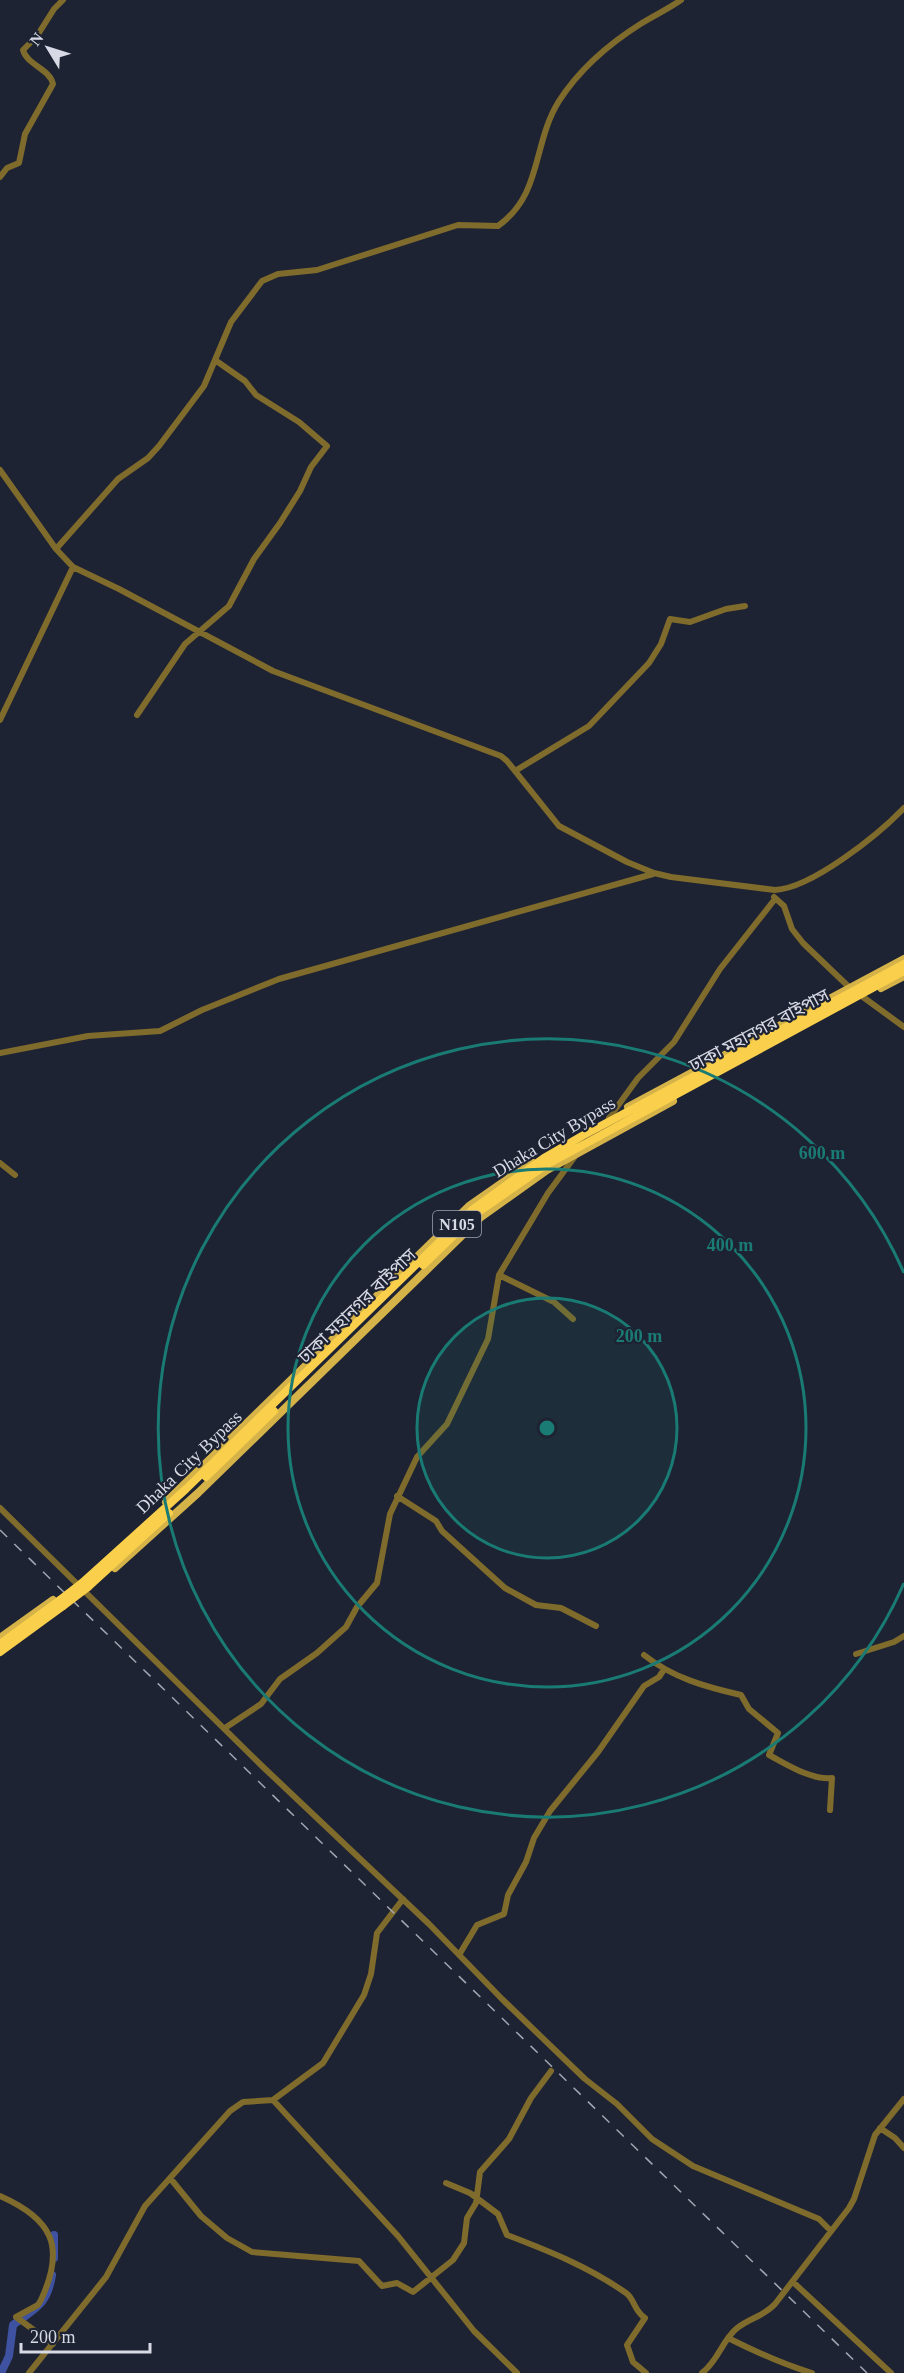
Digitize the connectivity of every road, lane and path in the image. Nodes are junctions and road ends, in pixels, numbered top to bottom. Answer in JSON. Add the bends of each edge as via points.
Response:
{"nodes":[{"id":1,"x":63,"y":0,"type":"edge"},
{"id":2,"x":681,"y":0,"type":"edge"},
{"id":3,"x":0,"y":177,"type":"edge"},
{"id":4,"x":215,"y":360,"type":"junction"},
{"id":5,"x":0,"y":470,"type":"edge"},
{"id":6,"x":56,"y":549,"type":"junction"},
{"id":7,"x":73,"y":567,"type":"junction"},
{"id":8,"x":745,"y":606,"type":"dead end"},
{"id":9,"x":201,"y":632,"type":"junction"},
{"id":10,"x":137,"y":715,"type":"dead end"},
{"id":11,"x":0,"y":720,"type":"edge"},
{"id":12,"x":515,"y":771,"type":"junction"},
{"id":13,"x":904,"y":808,"type":"edge"},
{"id":14,"x":654,"y":873,"type":"junction"},
{"id":15,"x":775,"y":890,"type":"junction"},
{"id":16,"x":775,"y":899,"type":"junction"},
{"id":17,"x":904,"y":959,"type":"edge"},
{"id":18,"x":904,"y":964,"type":"edge"},
{"id":19,"x":904,"y":971,"type":"edge"},
{"id":20,"x":904,"y":976,"type":"edge"},
{"id":21,"x":849,"y":987,"type":"junction"},
{"id":22,"x":863,"y":997,"type":"junction"},
{"id":23,"x":904,"y":1028,"type":"edge"},
{"id":24,"x":0,"y":1053,"type":"edge"},
{"id":25,"x":609,"y":1118,"type":"junction"},
{"id":26,"x":576,"y":1154,"type":"junction"},
{"id":27,"x":0,"y":1163,"type":"edge"},
{"id":28,"x":15,"y":1175,"type":"dead end"},
{"id":29,"x":499,"y":1275,"type":"junction"},
{"id":30,"x":573,"y":1320,"type":"dead end"},
{"id":31,"x":397,"y":1496,"type":"junction"},
{"id":32,"x":0,"y":1508,"type":"edge"},
{"id":33,"x":83,"y":1586,"type":"junction"},
{"id":34,"x":61,"y":1603,"type":"junction"},
{"id":35,"x":596,"y":1626,"type":"dead end"},
{"id":36,"x":904,"y":1636,"type":"edge"},
{"id":37,"x":0,"y":1638,"type":"edge"},
{"id":38,"x":0,"y":1644,"type":"edge"},
{"id":39,"x":0,"y":1654,"type":"edge"},
{"id":40,"x":856,"y":1654,"type":"dead end"},
{"id":41,"x":644,"y":1655,"type":"dead end"},
{"id":42,"x":663,"y":1671,"type":"junction"},
{"id":43,"x":225,"y":1728,"type":"junction"},
{"id":44,"x":830,"y":1810,"type":"dead end"},
{"id":45,"x":403,"y":1899,"type":"junction"},
{"id":46,"x":459,"y":1955,"type":"junction"},
{"id":47,"x":551,"y":2071,"type":"dead end"},
{"id":48,"x":904,"y":2098,"type":"edge"},
{"id":49,"x":273,"y":2100,"type":"junction"},
{"id":50,"x":880,"y":2128,"type":"junction"},
{"id":51,"x":904,"y":2148,"type":"edge"},
{"id":52,"x":170,"y":2178,"type":"junction"},
{"id":53,"x":446,"y":2183,"type":"dead end"},
{"id":54,"x":0,"y":2196,"type":"edge"},
{"id":55,"x":476,"y":2197,"type":"junction"},
{"id":56,"x":831,"y":2231,"type":"junction"},
{"id":57,"x":430,"y":2277,"type":"junction"},
{"id":58,"x":793,"y":2282,"type":"junction"},
{"id":59,"x":728,"y":2338,"type":"junction"},
{"id":60,"x":53,"y":2344,"type":"junction"},
{"id":61,"x":29,"y":2373,"type":"edge"},
{"id":62,"x":517,"y":2373,"type":"edge"},
{"id":63,"x":646,"y":2373,"type":"edge"},
{"id":64,"x":702,"y":2373,"type":"edge"},
{"id":65,"x":812,"y":2373,"type":"edge"},
{"id":66,"x":891,"y":2373,"type":"edge"}],
"edges":[{"from":1,"to":3,"type":"street","via":[[23,50],[25,57],[53,84],[25,134],[19,163],[7,168]]},
{"from":2,"to":4,"type":"street","via":[[606,48],[579,75],[549,121],[529,188],[510,217],[498,226],[458,225],[317,270],[270,277],[246,299],[231,321]]},
{"from":4,"to":6,"type":"street","via":[[204,386],[159,446],[118,478]]},
{"from":4,"to":9,"type":"street","via":[[327,446],[254,559],[229,606]]},
{"from":5,"to":6,"type":"street"},
{"from":6,"to":7,"type":"street"},
{"from":7,"to":9,"type":"street"},
{"from":7,"to":11,"type":"street"},
{"from":8,"to":12,"type":"street","via":[[690,622],[670,620],[649,663],[589,726]]},
{"from":9,"to":10,"type":"street","via":[[177,653]]},
{"from":9,"to":12,"type":"street","via":[[273,671],[501,756]]},
{"from":12,"to":14,"type":"street","via":[[559,826]]},
{"from":13,"to":15,"type":"street","via":[[819,875]]},
{"from":14,"to":15,"type":"street"},
{"from":14,"to":24,"type":"street","via":[[279,979],[160,1031],[97,1035]]},
{"from":15,"to":16,"type":"street"},
{"from":16,"to":21,"type":"street","via":[[783,906],[802,943]]},
{"from":16,"to":25,"type":"street","via":[[720,969],[674,1042],[638,1078]]},
{"from":17,"to":21,"type":"main road"},
{"from":18,"to":33,"type":"highway","name":"Dhaka City Bypass","number":"N105","via":[[582,1136],[510,1181],[464,1217]]},
{"from":19,"to":33,"type":"highway","name":"ঢাকা মহানগর বাইপাস","number":"N105","via":[[516,1184],[477,1214],[195,1488]]},
{"from":20,"to":22,"type":"main road"},
{"from":21,"to":25,"type":"main road"},
{"from":22,"to":23,"type":"street"},
{"from":22,"to":26,"type":"main road"},
{"from":25,"to":33,"type":"main road","via":[[542,1155],[469,1206]]},
{"from":26,"to":29,"type":"street"},
{"from":26,"to":33,"type":"main road","via":[[481,1217],[198,1492]]},
{"from":27,"to":28,"type":"street"},
{"from":29,"to":30,"type":"street","via":[[554,1302]]},
{"from":29,"to":31,"type":"street","via":[[488,1339],[447,1424],[417,1457]]},
{"from":31,"to":35,"type":"street","via":[[436,1521],[505,1588],[536,1605],[561,1608]]},
{"from":31,"to":43,"type":"street","via":[[385,1534],[379,1580],[348,1625],[280,1679],[261,1704]]},
{"from":32,"to":33,"type":"street"},
{"from":33,"to":34,"type":"highway","name":"ঢাকা মহানগর বাইপাস","number":"N105","bridge":true},
{"from":33,"to":37,"type":"main road"},
{"from":33,"to":39,"type":"main road"},
{"from":33,"to":43,"type":"street"},
{"from":34,"to":38,"type":"highway","number":"N105"},
{"from":34,"to":39,"type":"highway","name":"ঢাকা মহানগর বাইপাস","number":"N105"},
{"from":36,"to":40,"type":"street"},
{"from":41,"to":42,"type":"street"},
{"from":42,"to":44,"type":"street","via":[[694,1684],[741,1695],[749,1709],[778,1733],[770,1755],[804,1773],[832,1778]]},
{"from":42,"to":46,"type":"street","via":[[644,1686],[550,1811],[508,1895],[504,1914],[477,1925]]},
{"from":43,"to":45,"type":"street"},
{"from":45,"to":46,"type":"street"},
{"from":45,"to":49,"type":"street","via":[[377,1934],[364,1995],[331,2051],[319,2067]]},
{"from":46,"to":56,"type":"street","via":[[562,2058],[664,2148],[706,2172],[819,2219]]},
{"from":47,"to":55,"type":"street","via":[[509,2139],[480,2172]]},
{"from":48,"to":50,"type":"street"},
{"from":49,"to":52,"type":"street","via":[[235,2106]]},
{"from":49,"to":57,"type":"street","via":[[398,2236]]},
{"from":50,"to":51,"type":"street"},
{"from":50,"to":56,"type":"street","via":[[854,2199]]},
{"from":52,"to":57,"type":"street","via":[[201,2216],[252,2252],[359,2261],[382,2286],[397,2283],[413,2292]]},
{"from":52,"to":60,"type":"street","via":[[145,2205],[106,2277]]},
{"from":53,"to":55,"type":"street"},
{"from":54,"to":60,"type":"street","via":[[27,2208],[54,2246],[41,2300],[16,2317]]},
{"from":55,"to":57,"type":"street","via":[[467,2218],[464,2243],[453,2260]]},
{"from":55,"to":63,"type":"street","via":[[498,2214],[507,2235],[566,2257],[631,2297],[636,2312],[645,2318],[627,2345],[633,2362]]},
{"from":56,"to":58,"type":"street"},
{"from":57,"to":62,"type":"street","via":[[474,2331]]},
{"from":58,"to":59,"type":"street","via":[[769,2310],[741,2325]]},
{"from":58,"to":66,"type":"street"},
{"from":59,"to":64,"type":"street","via":[[714,2362]]},
{"from":59,"to":65,"type":"street","via":[[781,2364]]},
{"from":60,"to":61,"type":"street"}]}
